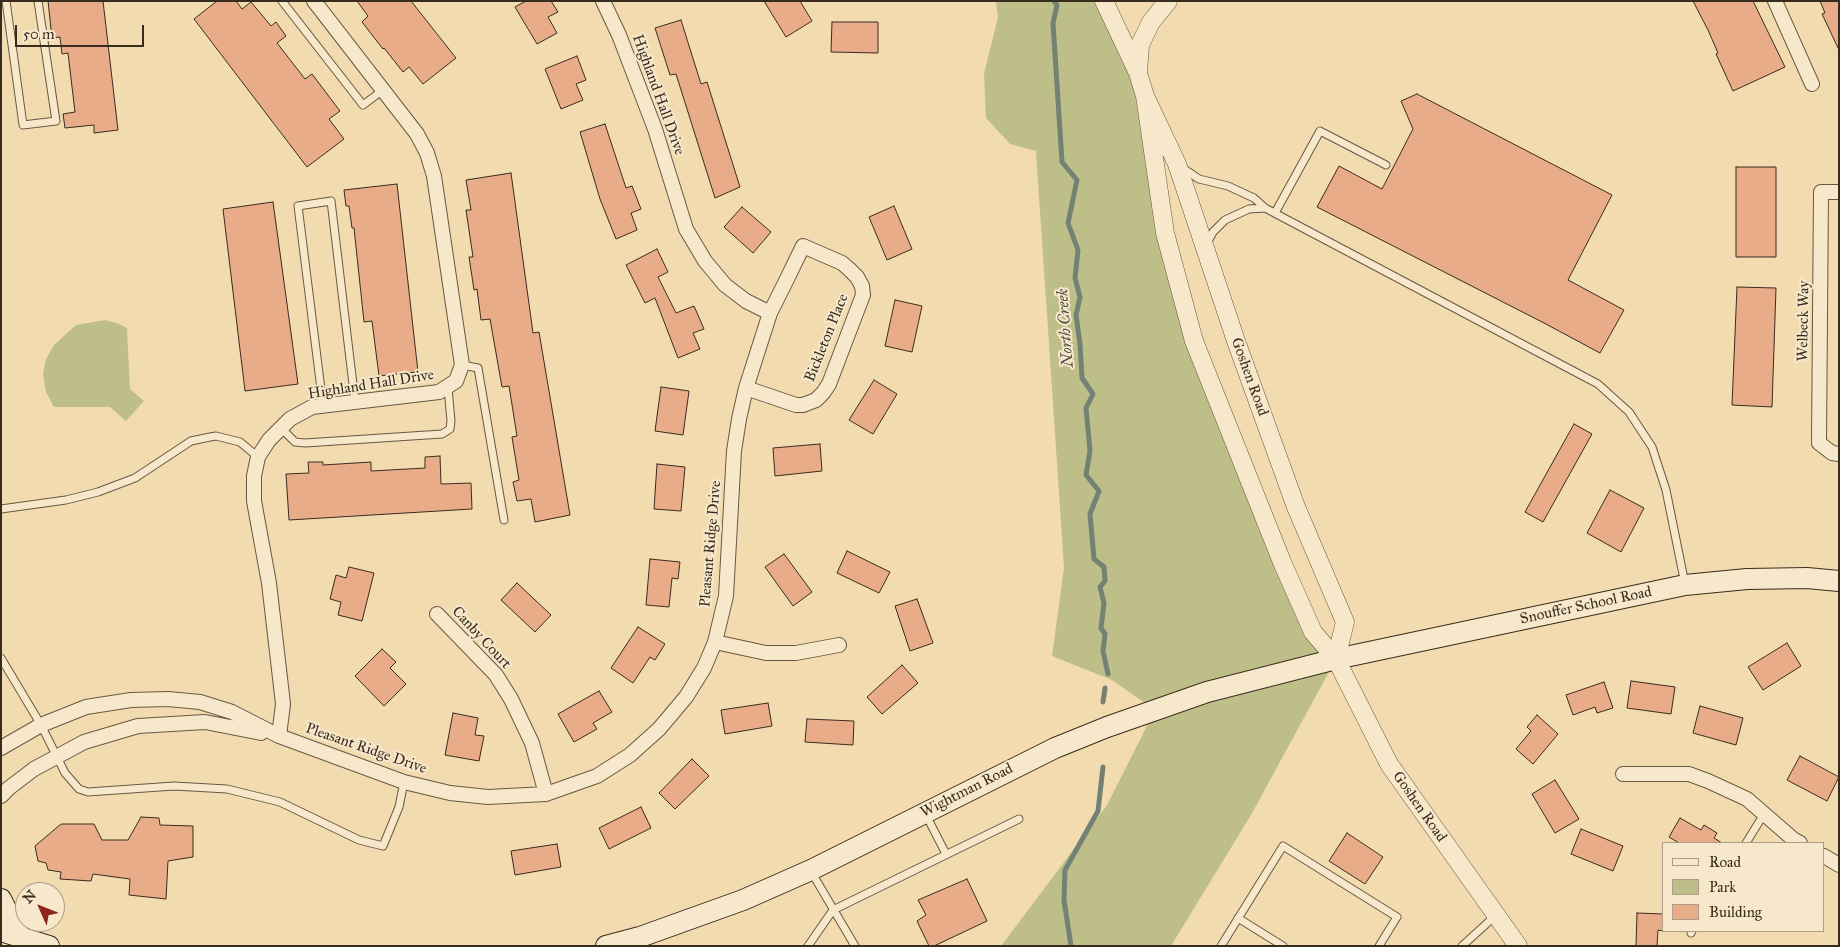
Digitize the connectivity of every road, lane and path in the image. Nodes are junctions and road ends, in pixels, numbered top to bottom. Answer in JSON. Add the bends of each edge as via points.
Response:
{"nodes":[{"id":1,"x":6,"y":1,"type":"edge"},
{"id":2,"x":38,"y":1,"type":"edge"},
{"id":3,"x":282,"y":1,"type":"edge"},
{"id":4,"x":314,"y":1,"type":"edge"},
{"id":5,"x":603,"y":1,"type":"edge"},
{"id":6,"x":1168,"y":1,"type":"edge"},
{"id":7,"x":1775,"y":1,"type":"edge"},
{"id":8,"x":1108,"y":2,"type":"edge"},
{"id":9,"x":1138,"y":73,"type":"junction"},
{"id":10,"x":1812,"y":84,"type":"dead end"},
{"id":11,"x":383,"y":90,"type":"junction"},
{"id":12,"x":1145,"y":96,"type":"junction"},
{"id":13,"x":1177,"y":164,"type":"junction"},
{"id":14,"x":1386,"y":165,"type":"dead end"},
{"id":15,"x":1839,"y":192,"type":"edge"},
{"id":16,"x":1265,"y":208,"type":"junction"},
{"id":17,"x":1275,"y":213,"type":"junction"},
{"id":18,"x":803,"y":246,"type":"joint"},
{"id":19,"x":1205,"y":248,"type":"junction"},
{"id":20,"x":770,"y":313,"type":"junction"},
{"id":21,"x":462,"y":365,"type":"junction"},
{"id":22,"x":448,"y":388,"type":"junction"},
{"id":23,"x":746,"y":388,"type":"junction"},
{"id":24,"x":355,"y":401,"type":"junction"},
{"id":25,"x":323,"y":406,"type":"junction"},
{"id":26,"x":281,"y":428,"type":"junction"},
{"id":27,"x":1839,"y":454,"type":"edge"},
{"id":28,"x":258,"y":456,"type":"junction"},
{"id":29,"x":1,"y":509,"type":"edge"},
{"id":30,"x":504,"y":520,"type":"dead end"},
{"id":31,"x":1839,"y":581,"type":"edge"},
{"id":32,"x":1685,"y":585,"type":"junction"},
{"id":33,"x":437,"y":614,"type":"dead end"},
{"id":34,"x":715,"y":642,"type":"junction"},
{"id":35,"x":839,"y":644,"type":"dead end"},
{"id":36,"x":1,"y":658,"type":"edge"},
{"id":37,"x":1336,"y":659,"type":"junction"},
{"id":38,"x":41,"y":725,"type":"junction"},
{"id":39,"x":279,"y":736,"type":"junction"},
{"id":40,"x":1,"y":748,"type":"edge"},
{"id":41,"x":57,"y":756,"type":"junction"},
{"id":42,"x":1623,"y":774,"type":"dead end"},
{"id":43,"x":404,"y":782,"type":"junction"},
{"id":44,"x":546,"y":794,"type":"junction"},
{"id":45,"x":1,"y":796,"type":"edge"},
{"id":46,"x":925,"y":812,"type":"junction"},
{"id":47,"x":1764,"y":814,"type":"junction"},
{"id":48,"x":1019,"y":818,"type":"dead end"},
{"id":49,"x":1747,"y":842,"type":"edge"},
{"id":50,"x":1798,"y":842,"type":"edge"},
{"id":51,"x":946,"y":854,"type":"junction"},
{"id":52,"x":1825,"y":857,"type":"edge"},
{"id":53,"x":1839,"y":865,"type":"edge"},
{"id":54,"x":811,"y":870,"type":"junction"},
{"id":55,"x":1,"y":899,"type":"edge"},
{"id":56,"x":833,"y":910,"type":"junction"},
{"id":57,"x":1496,"y":915,"type":"junction"},
{"id":58,"x":1238,"y":918,"type":"junction"},
{"id":59,"x":8,"y":936,"type":"edge"},
{"id":60,"x":49,"y":946,"type":"edge"},
{"id":61,"x":606,"y":946,"type":"edge"},
{"id":62,"x":808,"y":946,"type":"edge"},
{"id":63,"x":855,"y":946,"type":"edge"},
{"id":64,"x":1221,"y":946,"type":"edge"},
{"id":65,"x":1283,"y":946,"type":"edge"},
{"id":66,"x":1379,"y":946,"type":"edge"},
{"id":67,"x":1462,"y":946,"type":"edge"},
{"id":68,"x":1518,"y":946,"type":"edge"}],
"edges":[{"from":1,"to":2,"type":"lane","via":[[23,125],[56,122]]},
{"from":3,"to":11,"type":"lane","via":[[363,105]]},
{"from":4,"to":11,"type":"street"},
{"from":5,"to":20,"type":"street","name":"Highland Hall Drive","via":[[655,129],[686,229],[705,261],[725,285]]},
{"from":6,"to":9,"type":"street","via":[[1151,22],[1140,44]]},
{"from":7,"to":10,"type":"street"},
{"from":8,"to":9,"type":"street","name":"Goshen Road"},
{"from":9,"to":12,"type":"street","name":"Goshen Road"},
{"from":11,"to":21,"type":"street","via":[[417,134],[434,176]]},
{"from":12,"to":13,"type":"street","name":"Goshen Road"},
{"from":12,"to":37,"type":"street","name":"Goshen Road","via":[[1165,233],[1194,342],[1312,632]]},
{"from":13,"to":16,"type":"lane","via":[[1199,180],[1228,186],[1254,198]]},
{"from":13,"to":19,"type":"street","name":"Goshen Road"},
{"from":14,"to":17,"type":"lane","via":[[1320,131]]},
{"from":15,"to":27,"type":"street","name":"Welbeck Way","via":[[1821,192],[1819,444],[1832,454]]},
{"from":16,"to":17,"type":"lane"},
{"from":16,"to":19,"type":"lane","via":[[1249,209],[1225,220],[1213,232]]},
{"from":17,"to":32,"type":"lane","via":[[1598,384],[1629,412],[1652,447],[1666,490]]},
{"from":18,"to":20,"type":"street","name":"Pleasant Ridge Drive"},
{"from":18,"to":23,"type":"street","name":"Bickleton Place","via":[[842,263],[862,286],[863,294],[829,384],[816,400],[803,405]]},
{"from":19,"to":37,"type":"street","name":"Goshen Road","via":[[1296,507],[1345,622]]},
{"from":20,"to":23,"type":"street","name":"Pleasant Ridge Drive"},
{"from":21,"to":22,"type":"street","name":"Highland Hall Drive","via":[[456,381]]},
{"from":21,"to":30,"type":"lane","via":[[478,368]]},
{"from":22,"to":24,"type":"street","name":"Highland Hall Drive","via":[[439,392]]},
{"from":22,"to":26,"type":"lane","via":[[450,429],[442,434],[306,443],[295,442]]},
{"from":23,"to":34,"type":"street","name":"Pleasant Ridge Drive","via":[[734,451],[726,596]]},
{"from":24,"to":25,"type":"street","name":"Highland Hall Drive"},
{"from":24,"to":25,"type":"lane","via":[[331,201],[298,206]]},
{"from":25,"to":26,"type":"street","name":"Highland Hall Drive","via":[[300,413]]},
{"from":26,"to":28,"type":"street","name":"Highland Hall Drive"},
{"from":28,"to":29,"type":"lane","via":[[240,442],[210,437],[191,441],[135,478],[98,492]]},
{"from":28,"to":39,"type":"street","name":"Highland Hall Drive","via":[[254,501],[269,583],[283,704]]},
{"from":31,"to":32,"type":"main road","name":"Snouffer School Road","via":[[1747,579]]},
{"from":32,"to":37,"type":"main road","name":"Snouffer School Road"},
{"from":33,"to":44,"type":"street","name":"Canby Court","via":[[496,675],[511,699],[532,743]]},
{"from":34,"to":35,"type":"street","via":[[766,653],[796,653]]},
{"from":34,"to":44,"type":"street","name":"Pleasant Ridge Drive","via":[[686,697],[659,729],[630,755],[598,776]]},
{"from":36,"to":38,"type":"lane"},
{"from":37,"to":46,"type":"main road","name":"Wightman Road","via":[[1207,692],[1107,727],[1055,748]]},
{"from":37,"to":57,"type":"street","name":"Goshen Road","via":[[1389,764]]},
{"from":38,"to":39,"type":"street","name":"Pleasant Ridge Drive","via":[[86,706],[168,699],[200,702],[232,712]]},
{"from":38,"to":40,"type":"street","name":"Pleasant Ridge Drive"},
{"from":38,"to":41,"type":"lane"},
{"from":39,"to":41,"type":"street","name":"Pleasant Ridge Drive","via":[[205,722],[138,726],[84,742]]},
{"from":39,"to":43,"type":"street","name":"Pleasant Ridge Drive"},
{"from":41,"to":43,"type":"lane","via":[[72,782],[88,792],[174,786],[228,790],[280,802],[359,840],[383,846],[399,807]]},
{"from":41,"to":45,"type":"street","name":"Pleasant Ridge Drive","via":[[34,769]]},
{"from":42,"to":47,"type":"street","via":[[1689,774],[1747,799]]},
{"from":43,"to":44,"type":"street","name":"Pleasant Ridge Drive","via":[[450,794],[488,797]]},
{"from":46,"to":51,"type":"lane"},
{"from":46,"to":54,"type":"main road","name":"Wightman Road"},
{"from":47,"to":49,"type":"lane"},
{"from":47,"to":50,"type":"street"},
{"from":48,"to":51,"type":"lane"},
{"from":51,"to":56,"type":"lane"},
{"from":52,"to":53,"type":"street"},
{"from":54,"to":56,"type":"lane"},
{"from":54,"to":61,"type":"main road","name":"Wightman Road","via":[[743,900]]},
{"from":55,"to":59,"type":"main road"},
{"from":56,"to":62,"type":"lane"},
{"from":56,"to":63,"type":"lane"},
{"from":57,"to":67,"type":"lane"},
{"from":57,"to":68,"type":"street","name":"Goshen Road"},
{"from":58,"to":64,"type":"lane"},
{"from":58,"to":65,"type":"lane"},
{"from":58,"to":66,"type":"lane","via":[[1283,846],[1397,917]]},
{"from":59,"to":60,"type":"main road"}]}
